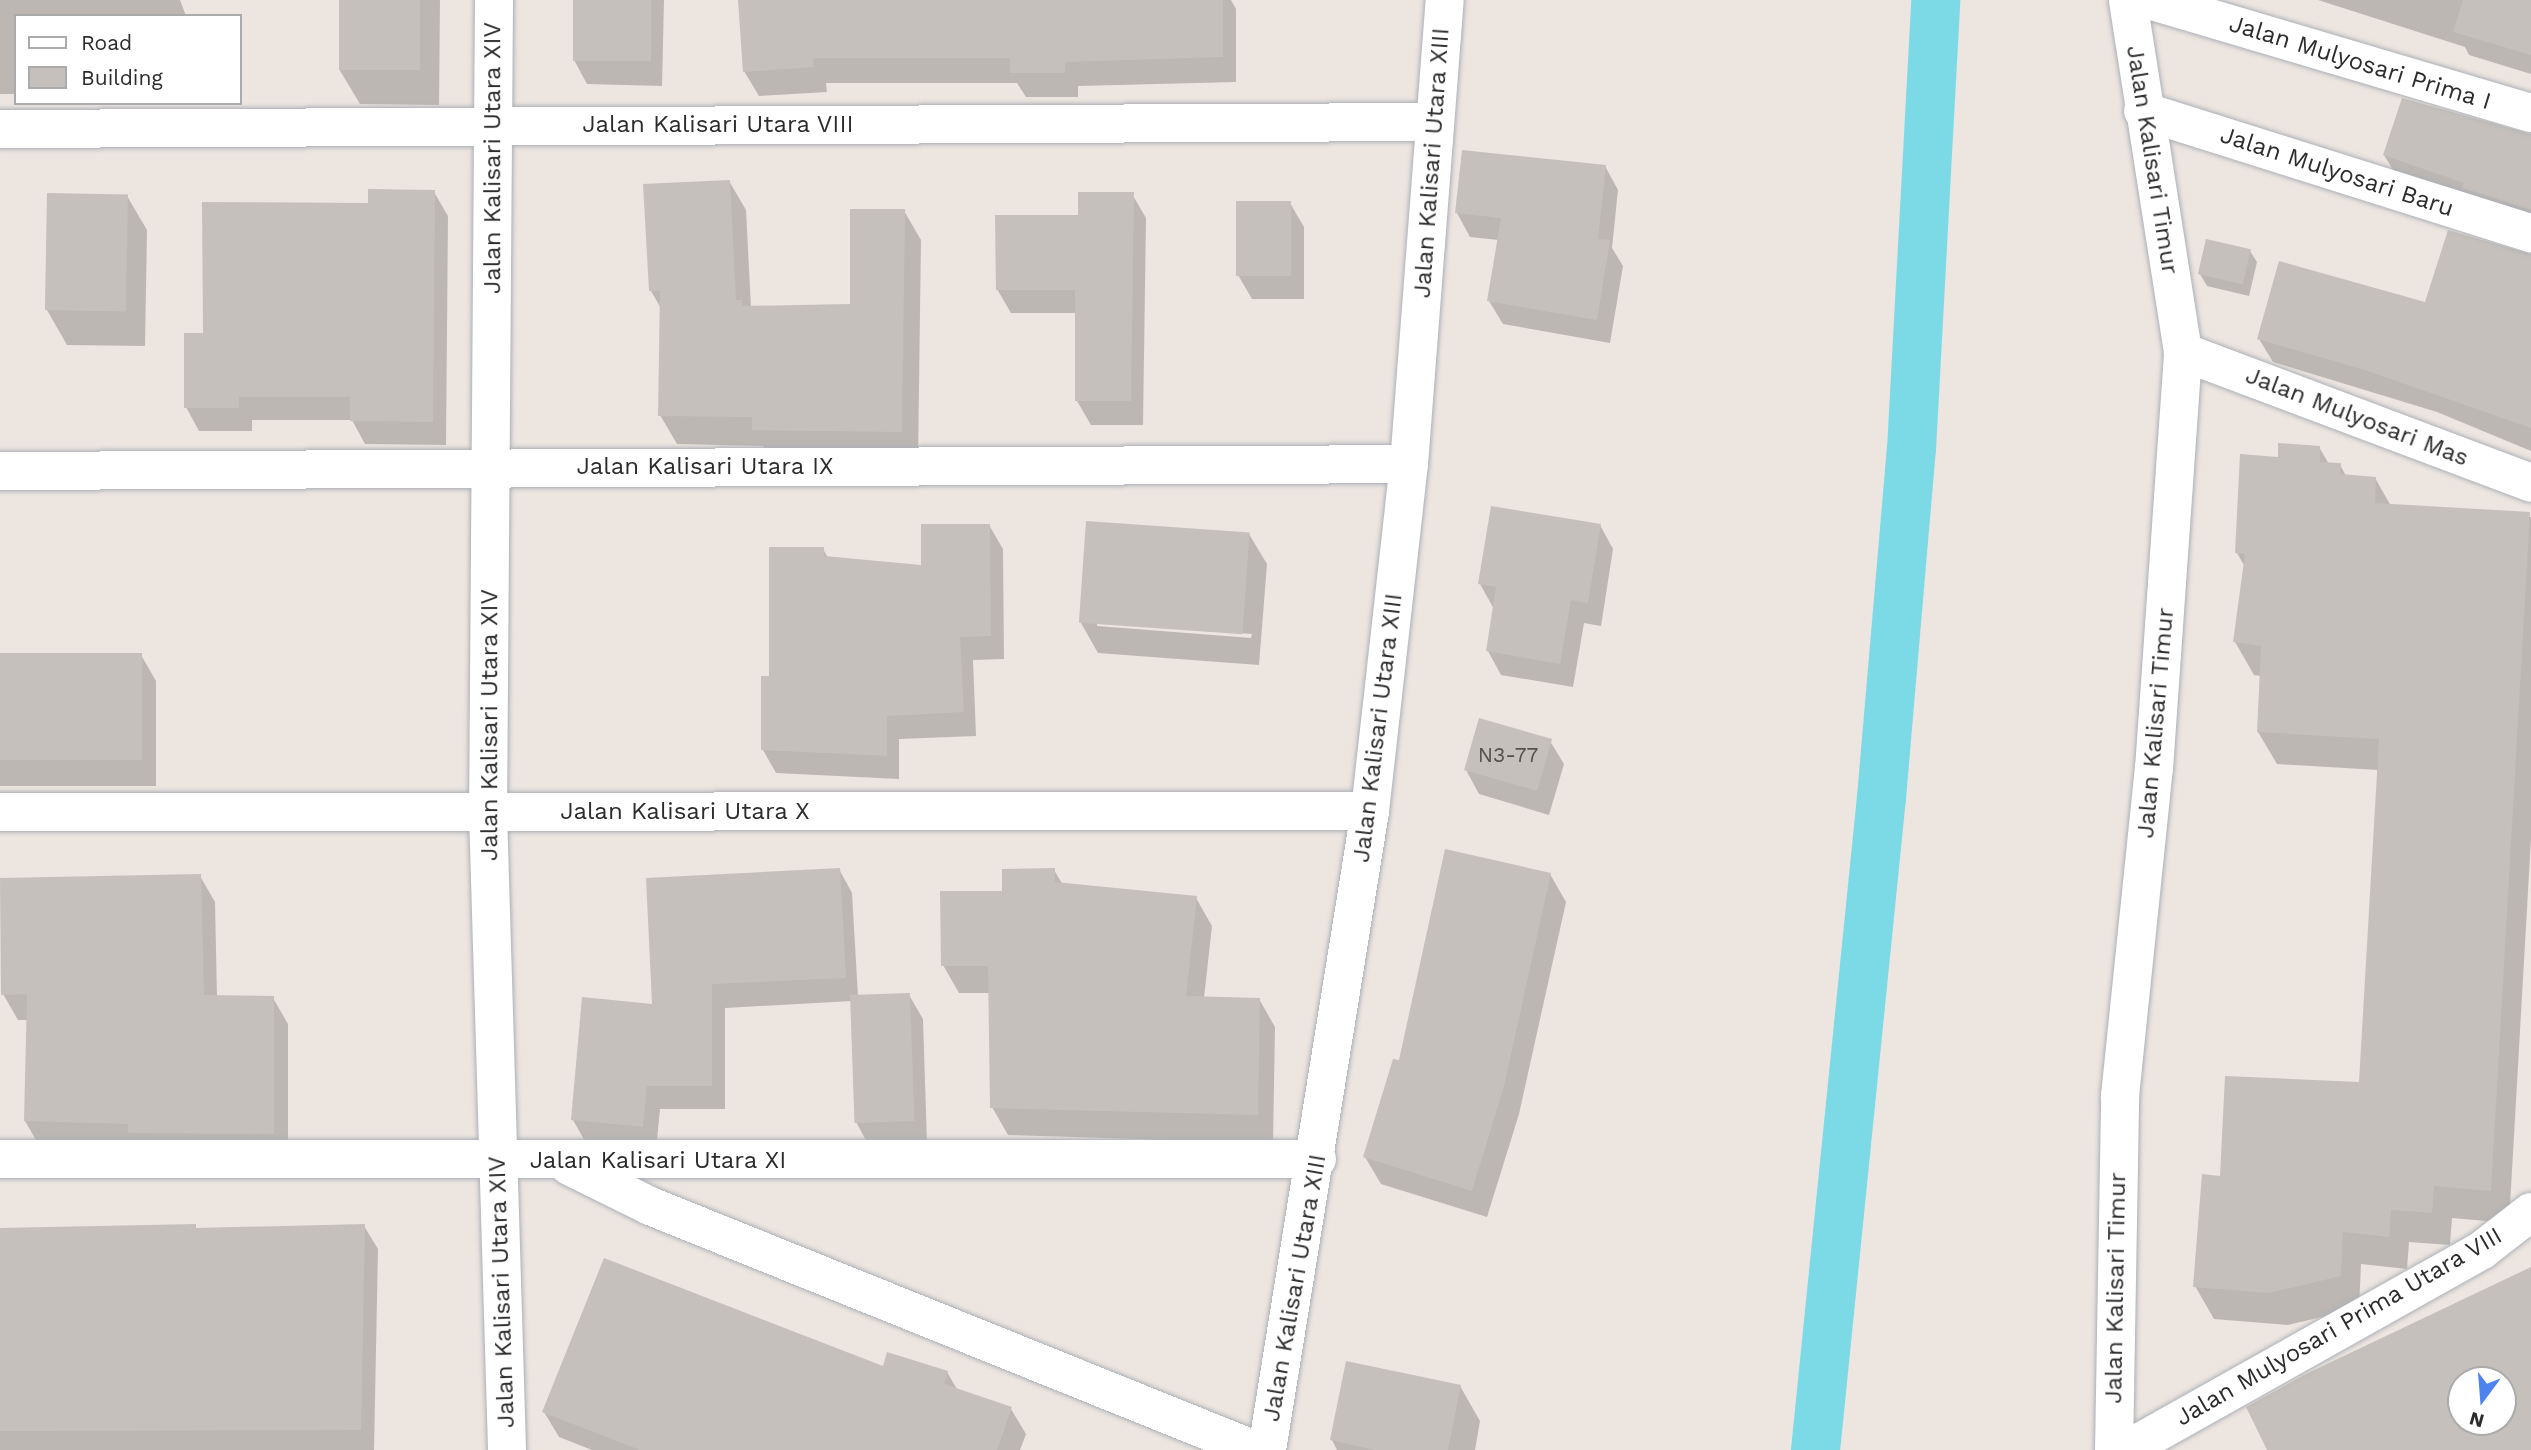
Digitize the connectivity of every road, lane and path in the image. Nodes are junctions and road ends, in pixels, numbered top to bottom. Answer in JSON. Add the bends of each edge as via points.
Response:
{"nodes":[{"id":1,"x":494,"y":0,"type":"edge"},
{"id":2,"x":1445,"y":0,"type":"edge"},
{"id":3,"x":2128,"y":0,"type":"edge"},
{"id":4,"x":2149,"y":0,"type":"edge"},
{"id":5,"x":2143,"y":111,"type":"junction"},
{"id":6,"x":2531,"y":113,"type":"edge"},
{"id":7,"x":1435,"y":122,"type":"junction"},
{"id":8,"x":495,"y":127,"type":"junction"},
{"id":9,"x":0,"y":129,"type":"edge"},
{"id":10,"x":2531,"y":233,"type":"edge"},
{"id":11,"x":2183,"y":352,"type":"junction"},
{"id":12,"x":1409,"y":464,"type":"junction"},
{"id":13,"x":491,"y":468,"type":"junction"},
{"id":14,"x":0,"y":471,"type":"edge"},
{"id":15,"x":2531,"y":483,"type":"edge"},
{"id":16,"x":1370,"y":811,"type":"junction"},
{"id":17,"x":0,"y":812,"type":"edge"},
{"id":18,"x":488,"y":812,"type":"junction"},
{"id":19,"x":0,"y":1159,"type":"edge"},
{"id":20,"x":498,"y":1159,"type":"junction"},
{"id":21,"x":1317,"y":1159,"type":"junction"},
{"id":22,"x":561,"y":1162,"type":"junction"},
{"id":23,"x":2531,"y":1212,"type":"edge"},
{"id":24,"x":2128,"y":1446,"type":"edge"},
{"id":25,"x":507,"y":1450,"type":"edge"},
{"id":26,"x":1255,"y":1450,"type":"edge"},
{"id":27,"x":1267,"y":1450,"type":"edge"}],
"edges":[{"from":1,"to":8,"type":"street","name":"Jalan Kalisari Utara XIV"},
{"from":2,"to":7,"type":"street","name":"Jalan Kalisari Utara XIII"},
{"from":3,"to":5,"type":"street","name":"Jalan Kalisari Timur"},
{"from":4,"to":6,"type":"street","name":"Jalan Mulyosari Prima I"},
{"from":5,"to":10,"type":"street","name":"Jalan Mulyosari Baru"},
{"from":5,"to":11,"type":"street","name":"Jalan Kalisari Timur"},
{"from":7,"to":8,"type":"street","name":"Jalan Kalisari Utara VIII"},
{"from":7,"to":12,"type":"street","name":"Jalan Kalisari Utara XIII"},
{"from":8,"to":9,"type":"street","name":"Jalan Kalisari Utara VIII"},
{"from":8,"to":13,"type":"street","name":"Jalan Kalisari Utara XIV"},
{"from":11,"to":15,"type":"street","name":"Jalan Mulyosari Mas"},
{"from":11,"to":24,"type":"street","name":"Jalan Kalisari Timur","via":[[2154,769],[2120,1096]]},
{"from":12,"to":13,"type":"street","name":"Jalan Kalisari Utara IX"},
{"from":12,"to":16,"type":"street","name":"Jalan Kalisari Utara XIII"},
{"from":13,"to":14,"type":"street","name":"Jalan Kalisari Utara IX"},
{"from":13,"to":18,"type":"street","name":"Jalan Kalisari Utara XIV"},
{"from":16,"to":18,"type":"street","name":"Jalan Kalisari Utara X"},
{"from":16,"to":21,"type":"street","name":"Jalan Kalisari Utara XIII"},
{"from":17,"to":18,"type":"street","name":"Jalan Kalisari Utara X"},
{"from":18,"to":20,"type":"street","name":"Jalan Kalisari Utara XIV"},
{"from":19,"to":20,"type":"street","name":"Jalan Kalisari Utara XI"},
{"from":20,"to":22,"type":"street","name":"Jalan Kalisari Utara XI"},
{"from":20,"to":25,"type":"street","name":"Jalan Kalisari Utara XIV"},
{"from":21,"to":22,"type":"street","name":"Jalan Kalisari Utara XI"},
{"from":21,"to":27,"type":"street","name":"Jalan Kalisari Utara XIII"},
{"from":22,"to":26,"type":"street","name":"Jalan Kalisari Utara XIII","via":[[650,1206]]},
{"from":23,"to":24,"type":"street","name":"Jalan Mulyosari Prima Utara VIII","via":[[2482,1250]]}]}
